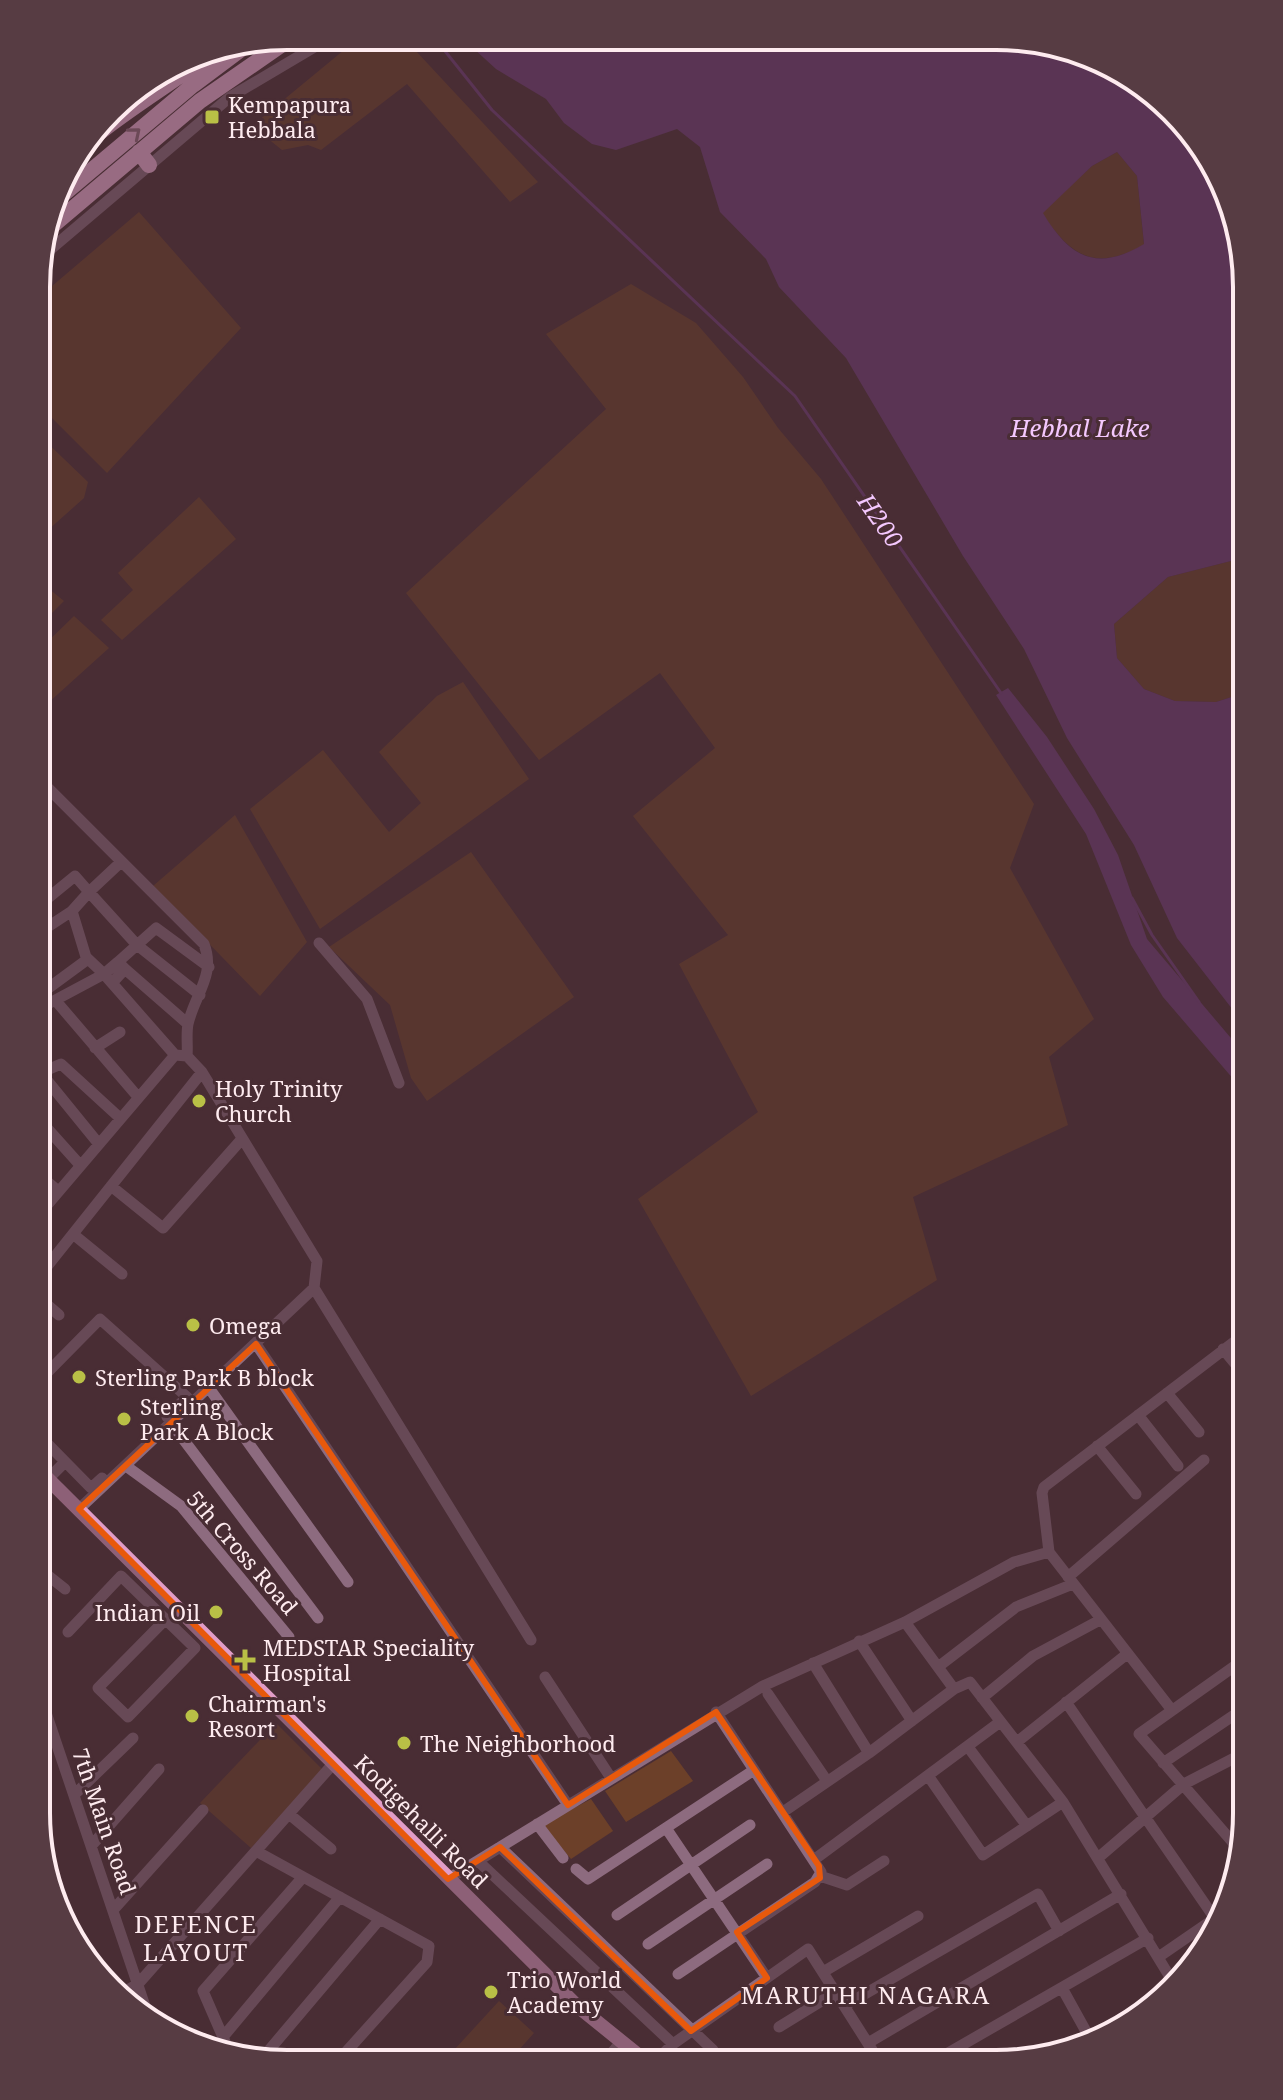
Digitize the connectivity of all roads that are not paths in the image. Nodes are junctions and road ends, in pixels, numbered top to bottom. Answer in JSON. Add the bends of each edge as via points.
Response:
{"nodes":[{"id":1,"x":309,"y":50,"type":"edge"},
{"id":2,"x":272,"y":51,"type":"edge"},
{"id":3,"x":230,"y":57,"type":"edge"},
{"id":4,"x":144,"y":158,"type":"junction"},
{"id":5,"x":73,"y":186,"type":"edge"},
{"id":6,"x":59,"y":221,"type":"edge"},
{"id":7,"x":54,"y":244,"type":"edge"},
{"id":8,"x":50,"y":790,"type":"edge"},
{"id":9,"x":121,"y":862,"type":"junction"},
{"id":10,"x":89,"y":892,"type":"junction"},
{"id":11,"x":50,"y":896,"type":"edge"},
{"id":12,"x":72,"y":911,"type":"junction"},
{"id":13,"x":171,"y":911,"type":"junction"},
{"id":14,"x":50,"y":925,"type":"edge"},
{"id":15,"x":156,"y":928,"type":"junction"},
{"id":16,"x":319,"y":943,"type":"dead end"},
{"id":17,"x":137,"y":945,"type":"junction"},
{"id":18,"x":88,"y":959,"type":"junction"},
{"id":19,"x":122,"y":966,"type":"junction"},
{"id":20,"x":209,"y":967,"type":"junction"},
{"id":21,"x":108,"y":978,"type":"junction"},
{"id":22,"x":50,"y":994,"type":"edge"},
{"id":23,"x":200,"y":995,"type":"junction"},
{"id":24,"x":50,"y":999,"type":"edge"},
{"id":25,"x":50,"y":1007,"type":"edge"},
{"id":26,"x":188,"y":1024,"type":"junction"},
{"id":27,"x":120,"y":1032,"type":"dead end"},
{"id":28,"x":95,"y":1048,"type":"junction"},
{"id":29,"x":181,"y":1056,"type":"junction"},
{"id":30,"x":50,"y":1067,"type":"edge"},
{"id":31,"x":202,"y":1072,"type":"junction"},
{"id":32,"x":399,"y":1083,"type":"dead end"},
{"id":33,"x":50,"y":1085,"type":"edge"},
{"id":34,"x":138,"y":1097,"type":"junction"},
{"id":35,"x":120,"y":1118,"type":"junction"},
{"id":36,"x":50,"y":1132,"type":"edge"},
{"id":37,"x":241,"y":1140,"type":"junction"},
{"id":38,"x":98,"y":1143,"type":"junction"},
{"id":39,"x":80,"y":1165,"type":"junction"},
{"id":40,"x":50,"y":1184,"type":"edge"},
{"id":41,"x":111,"y":1186,"type":"junction"},
{"id":42,"x":58,"y":1191,"type":"junction"},
{"id":43,"x":50,"y":1201,"type":"edge"},
{"id":44,"x":73,"y":1234,"type":"junction"},
{"id":45,"x":50,"y":1263,"type":"edge"},
{"id":46,"x":122,"y":1274,"type":"dead end"},
{"id":47,"x":314,"y":1288,"type":"junction"},
{"id":48,"x":50,"y":1307,"type":"edge"},
{"id":49,"x":59,"y":1315,"type":"dead end"},
{"id":50,"x":1232,"y":1342,"type":"edge"},
{"id":51,"x":256,"y":1344,"type":"junction"},
{"id":52,"x":1223,"y":1349,"type":"junction"},
{"id":53,"x":1232,"y":1360,"type":"edge"},
{"id":54,"x":50,"y":1370,"type":"edge"},
{"id":55,"x":209,"y":1388,"type":"junction"},
{"id":56,"x":1167,"y":1393,"type":"junction"},
{"id":57,"x":1138,"y":1415,"type":"junction"},
{"id":58,"x":171,"y":1423,"type":"junction"},
{"id":59,"x":1199,"y":1432,"type":"dead end"},
{"id":60,"x":50,"y":1446,"type":"edge"},
{"id":61,"x":1097,"y":1446,"type":"junction"},
{"id":62,"x":1204,"y":1460,"type":"dead end"},
{"id":63,"x":65,"y":1462,"type":"junction"},
{"id":64,"x":126,"y":1466,"type":"junction"},
{"id":65,"x":1178,"y":1466,"type":"dead end"},
{"id":66,"x":50,"y":1477,"type":"edge"},
{"id":67,"x":50,"y":1481,"type":"edge"},
{"id":68,"x":1136,"y":1494,"type":"dead end"},
{"id":69,"x":79,"y":1509,"type":"junction"},
{"id":70,"x":1049,"y":1552,"type":"junction"},
{"id":71,"x":50,"y":1577,"type":"edge"},
{"id":72,"x":1071,"y":1580,"type":"junction"},
{"id":73,"x":348,"y":1582,"type":"dead end"},
{"id":74,"x":65,"y":1589,"type":"dead end"},
{"id":75,"x":166,"y":1597,"type":"junction"},
{"id":76,"x":155,"y":1609,"type":"junction"},
{"id":77,"x":318,"y":1618,"type":"dead end"},
{"id":78,"x":166,"y":1619,"type":"junction"},
{"id":79,"x":1100,"y":1620,"type":"junction"},
{"id":80,"x":905,"y":1622,"type":"junction"},
{"id":81,"x":68,"y":1632,"type":"dead end"},
{"id":82,"x":289,"y":1637,"type":"dead end"},
{"id":83,"x":531,"y":1640,"type":"dead end"},
{"id":84,"x":859,"y":1641,"type":"junction"},
{"id":85,"x":1127,"y":1654,"type":"junction"},
{"id":86,"x":813,"y":1663,"type":"junction"},
{"id":87,"x":938,"y":1667,"type":"junction"},
{"id":88,"x":1232,"y":1667,"type":"edge"},
{"id":89,"x":545,"y":1677,"type":"dead end"},
{"id":90,"x":954,"y":1689,"type":"junction"},
{"id":91,"x":768,"y":1694,"type":"dead end"},
{"id":92,"x":982,"y":1698,"type":"junction"},
{"id":93,"x":1066,"y":1702,"type":"junction"},
{"id":94,"x":1171,"y":1709,"type":"junction"},
{"id":95,"x":716,"y":1712,"type":"junction"},
{"id":96,"x":1232,"y":1716,"type":"edge"},
{"id":97,"x":912,"y":1721,"type":"junction"},
{"id":98,"x":1000,"y":1722,"type":"junction"},
{"id":99,"x":50,"y":1723,"type":"edge"},
{"id":100,"x":133,"y":1738,"type":"dead end"},
{"id":101,"x":1017,"y":1742,"type":"junction"},
{"id":102,"x":968,"y":1747,"type":"junction"},
{"id":103,"x":869,"y":1753,"type":"junction"},
{"id":104,"x":1232,"y":1759,"type":"edge"},
{"id":105,"x":1163,"y":1763,"type":"junction"},
{"id":106,"x":333,"y":1764,"type":"junction"},
{"id":107,"x":159,"y":1769,"type":"dead end"},
{"id":108,"x":754,"y":1770,"type":"junction"},
{"id":109,"x":929,"y":1777,"type":"junction"},
{"id":110,"x":611,"y":1778,"type":"junction"},
{"id":111,"x":827,"y":1781,"type":"junction"},
{"id":112,"x":1184,"y":1784,"type":"junction"},
{"id":113,"x":75,"y":1794,"type":"junction"},
{"id":114,"x":1063,"y":1802,"type":"junction"},
{"id":115,"x":568,"y":1805,"type":"junction"},
{"id":116,"x":203,"y":1810,"type":"dead end"},
{"id":117,"x":783,"y":1812,"type":"junction"},
{"id":118,"x":289,"y":1814,"type":"junction"},
{"id":119,"x":1146,"y":1817,"type":"junction"},
{"id":120,"x":537,"y":1824,"type":"junction"},
{"id":121,"x":750,"y":1825,"type":"dead end"},
{"id":122,"x":1027,"y":1826,"type":"junction"},
{"id":123,"x":666,"y":1828,"type":"junction"},
{"id":124,"x":1231,"y":1839,"type":"edge"},
{"id":125,"x":92,"y":1845,"type":"junction"},
{"id":126,"x":500,"y":1847,"type":"junction"},
{"id":127,"x":331,"y":1849,"type":"dead end"},
{"id":128,"x":256,"y":1851,"type":"junction"},
{"id":129,"x":563,"y":1858,"type":"dead end"},
{"id":130,"x":1098,"y":1858,"type":"junction"},
{"id":131,"x":815,"y":1859,"type":"junction"},
{"id":132,"x":478,"y":1861,"type":"junction"},
{"id":133,"x":884,"y":1861,"type":"dead end"},
{"id":134,"x":767,"y":1864,"type":"dead end"},
{"id":135,"x":692,"y":1865,"type":"junction"},
{"id":136,"x":576,"y":1869,"type":"dead end"},
{"id":137,"x":820,"y":1876,"type":"junction"},
{"id":138,"x":303,"y":1877,"type":"junction"},
{"id":139,"x":448,"y":1879,"type":"junction"},
{"id":140,"x":1121,"y":1894,"type":"junction"},
{"id":141,"x":340,"y":1897,"type":"junction"},
{"id":142,"x":715,"y":1899,"type":"junction"},
{"id":143,"x":114,"y":1909,"type":"junction"},
{"id":144,"x":1212,"y":1909,"type":"edge"},
{"id":145,"x":617,"y":1915,"type":"dead end"},
{"id":146,"x":918,"y":1916,"type":"dead end"},
{"id":147,"x":380,"y":1919,"type":"junction"},
{"id":148,"x":1203,"y":1928,"type":"edge"},
{"id":149,"x":1059,"y":1931,"type":"junction"},
{"id":150,"x":737,"y":1932,"type":"junction"},
{"id":151,"x":1148,"y":1938,"type":"junction"},
{"id":152,"x":648,"y":1944,"type":"dead end"},
{"id":153,"x":1160,"y":1956,"type":"junction"},
{"id":154,"x":823,"y":1972,"type":"junction"},
{"id":155,"x":678,"y":1974,"type":"dead end"},
{"id":156,"x":1169,"y":1974,"type":"edge"},
{"id":157,"x":767,"y":1978,"type":"junction"},
{"id":158,"x":138,"y":1984,"type":"junction"},
{"id":159,"x":1062,"y":1988,"type":"junction"},
{"id":160,"x":129,"y":1989,"type":"edge"},
{"id":161,"x":836,"y":1992,"type":"junction"},
{"id":162,"x":144,"y":2001,"type":"edge"},
{"id":163,"x":844,"y":2006,"type":"junction"},
{"id":164,"x":779,"y":2027,"type":"dead end"},
{"id":165,"x":691,"y":2031,"type":"junction"},
{"id":166,"x":1087,"y":2032,"type":"edge"},
{"id":167,"x":223,"y":2037,"type":"junction"},
{"id":168,"x":225,"y":2042,"type":"edge"},
{"id":169,"x":621,"y":2042,"type":"junction"},
{"id":170,"x":868,"y":2043,"type":"junction"},
{"id":171,"x":673,"y":2044,"type":"junction"},
{"id":172,"x":270,"y":2049,"type":"edge"},
{"id":173,"x":348,"y":2050,"type":"edge"},
{"id":174,"x":614,"y":2050,"type":"edge"},
{"id":175,"x":631,"y":2050,"type":"edge"},
{"id":176,"x":667,"y":2050,"type":"edge"},
{"id":177,"x":713,"y":2050,"type":"dead end"},
{"id":178,"x":872,"y":2050,"type":"edge"},
{"id":179,"x":954,"y":2050,"type":"edge"}],
"edges":[{"from":1,"to":4,"type":"street","via":[[230,97]]},
{"from":2,"to":4,"type":"highway","via":[[200,101]]},
{"from":5,"to":3,"type":"highway","one_way":true},
{"from":4,"to":6,"type":"highway"},
{"from":4,"to":7,"type":"street"},
{"from":8,"to":9,"type":"street"},
{"from":9,"to":10,"type":"street"},
{"from":9,"to":13,"type":"street"},
{"from":10,"to":11,"type":"street","via":[[75,876]]},
{"from":10,"to":12,"type":"street"},
{"from":10,"to":17,"type":"street"},
{"from":12,"to":14,"type":"street"},
{"from":12,"to":18,"type":"street"},
{"from":13,"to":15,"type":"street"},
{"from":13,"to":20,"type":"street","via":[[204,944]]},
{"from":15,"to":17,"type":"street"},
{"from":15,"to":20,"type":"street"},
{"from":16,"to":32,"type":"street","via":[[367,999]]},
{"from":17,"to":19,"type":"street"},
{"from":17,"to":23,"type":"street"},
{"from":18,"to":21,"type":"street"},
{"from":18,"to":22,"type":"street"},
{"from":19,"to":21,"type":"street"},
{"from":19,"to":26,"type":"street"},
{"from":20,"to":23,"type":"street"},
{"from":21,"to":24,"type":"street"},
{"from":21,"to":29,"type":"street"},
{"from":23,"to":26,"type":"street"},
{"from":25,"to":28,"type":"street"},
{"from":26,"to":29,"type":"street"},
{"from":27,"to":28,"type":"street"},
{"from":28,"to":34,"type":"street"},
{"from":29,"to":31,"type":"street"},
{"from":29,"to":34,"type":"street"},
{"from":30,"to":35,"type":"street","via":[[61,1064]]},
{"from":31,"to":37,"type":"street"},
{"from":31,"to":41,"type":"street"},
{"from":33,"to":38,"type":"street"},
{"from":34,"to":35,"type":"street"},
{"from":35,"to":38,"type":"street"},
{"from":36,"to":39,"type":"street"},
{"from":37,"to":41,"type":"street","via":[[163,1228]]},
{"from":37,"to":47,"type":"street","via":[[317,1261]]},
{"from":38,"to":39,"type":"street"},
{"from":39,"to":42,"type":"street"},
{"from":40,"to":42,"type":"street"},
{"from":41,"to":44,"type":"street"},
{"from":42,"to":43,"type":"street"},
{"from":44,"to":45,"type":"street"},
{"from":44,"to":46,"type":"street"},
{"from":47,"to":51,"type":"street"},
{"from":47,"to":83,"type":"street"},
{"from":48,"to":49,"type":"street"},
{"from":50,"to":52,"type":"street"},
{"from":51,"to":55,"type":"street"},
{"from":51,"to":115,"type":"street"},
{"from":52,"to":53,"type":"street"},
{"from":52,"to":56,"type":"street"},
{"from":54,"to":63,"type":"street","via":[[100,1319],[187,1397],[91,1488]]},
{"from":55,"to":58,"type":"street"},
{"from":55,"to":73,"type":"street"},
{"from":56,"to":57,"type":"street"},
{"from":56,"to":59,"type":"street"},
{"from":57,"to":61,"type":"street"},
{"from":57,"to":65,"type":"street"},
{"from":58,"to":64,"type":"street"},
{"from":58,"to":77,"type":"street"},
{"from":60,"to":63,"type":"street"},
{"from":61,"to":68,"type":"street"},
{"from":61,"to":70,"type":"street","via":[[1044,1487]]},
{"from":62,"to":72,"type":"street"},
{"from":63,"to":66,"type":"street"},
{"from":64,"to":69,"type":"street"},
{"from":64,"to":82,"type":"street","name":"5th Cross Road","via":[[181,1506]]},
{"from":67,"to":69,"type":"main road","name":"Kodigehalli Road"},
{"from":69,"to":75,"type":"main road","name":"Kodigehalli Road"},
{"from":70,"to":72,"type":"street"},
{"from":70,"to":80,"type":"street","via":[[1014,1562]]},
{"from":71,"to":74,"type":"street"},
{"from":72,"to":79,"type":"street"},
{"from":72,"to":87,"type":"street","via":[[1016,1607]]},
{"from":75,"to":76,"type":"street"},
{"from":75,"to":106,"type":"main road","name":"Kodigehalli Road"},
{"from":76,"to":78,"type":"street"},
{"from":76,"to":81,"type":"street","via":[[121,1576]]},
{"from":78,"to":78,"type":"street","via":[[195,1648],[128,1717],[98,1688]]},
{"from":79,"to":85,"type":"street"},
{"from":79,"to":92,"type":"street","via":[[1033,1656]]},
{"from":80,"to":84,"type":"street"},
{"from":80,"to":87,"type":"street"},
{"from":84,"to":86,"type":"street"},
{"from":84,"to":97,"type":"street"},
{"from":85,"to":93,"type":"street"},
{"from":85,"to":94,"type":"street"},
{"from":86,"to":95,"type":"street"},
{"from":86,"to":103,"type":"street"},
{"from":87,"to":90,"type":"street"},
{"from":88,"to":94,"type":"street"},
{"from":89,"to":110,"type":"street"},
{"from":90,"to":92,"type":"street","via":[[970,1682]]},
{"from":90,"to":97,"type":"street"},
{"from":91,"to":111,"type":"street"},
{"from":92,"to":98,"type":"street"},
{"from":93,"to":101,"type":"street"},
{"from":93,"to":119,"type":"street"},
{"from":94,"to":105,"type":"street","via":[[1139,1734]]},
{"from":95,"to":108,"type":"street"},
{"from":95,"to":110,"type":"street"},
{"from":96,"to":105,"type":"street"},
{"from":97,"to":103,"type":"street"},
{"from":98,"to":101,"type":"street"},
{"from":98,"to":102,"type":"street"},
{"from":99,"to":113,"type":"street","name":"7th Main Road"},
{"from":100,"to":113,"type":"street"},
{"from":101,"to":114,"type":"street"},
{"from":102,"to":109,"type":"street"},
{"from":102,"to":122,"type":"street"},
{"from":103,"to":111,"type":"street"},
{"from":104,"to":112,"type":"street"},
{"from":105,"to":112,"type":"street"},
{"from":106,"to":118,"type":"street"},
{"from":106,"to":139,"type":"main road","name":"Kodigehalli Road"},
{"from":107,"to":125,"type":"street"},
{"from":108,"to":117,"type":"street"},
{"from":108,"to":123,"type":"street"},
{"from":109,"to":122,"type":"street","via":[[983,1855]]},
{"from":109,"to":131,"type":"street"},
{"from":110,"to":115,"type":"street"},
{"from":111,"to":117,"type":"street"},
{"from":112,"to":119,"type":"street"},
{"from":112,"to":124,"type":"street"},
{"from":113,"to":125,"type":"street","name":"7th Main Road"},
{"from":114,"to":122,"type":"street"},
{"from":114,"to":130,"type":"street"},
{"from":115,"to":120,"type":"street"},
{"from":116,"to":143,"type":"street"},
{"from":117,"to":131,"type":"street"},
{"from":118,"to":127,"type":"street"},
{"from":118,"to":128,"type":"street"},
{"from":119,"to":130,"type":"street"},
{"from":119,"to":144,"type":"street"},
{"from":120,"to":126,"type":"street"},
{"from":120,"to":129,"type":"street"},
{"from":121,"to":135,"type":"street"},
{"from":123,"to":135,"type":"street"},
{"from":123,"to":136,"type":"street","via":[[588,1879]]},
{"from":125,"to":143,"type":"street","name":"7th Main Road"},
{"from":126,"to":132,"type":"street"},
{"from":126,"to":165,"type":"street"},
{"from":128,"to":138,"type":"street"},
{"from":128,"to":158,"type":"street"},
{"from":130,"to":140,"type":"street"},
{"from":131,"to":137,"type":"street"},
{"from":132,"to":139,"type":"street"},
{"from":132,"to":171,"type":"street"},
{"from":133,"to":137,"type":"street","via":[[847,1885]]},
{"from":134,"to":142,"type":"street"},
{"from":135,"to":142,"type":"street"},
{"from":135,"to":145,"type":"street"},
{"from":137,"to":150,"type":"street"},
{"from":138,"to":141,"type":"street"},
{"from":138,"to":167,"type":"street","via":[[203,1991]]},
{"from":139,"to":169,"type":"main road","name":"Kodigehalli Road"},
{"from":140,"to":149,"type":"street"},
{"from":140,"to":151,"type":"street"},
{"from":141,"to":147,"type":"street"},
{"from":141,"to":167,"type":"street"},
{"from":142,"to":150,"type":"street"},
{"from":142,"to":152,"type":"street"},
{"from":143,"to":158,"type":"street","name":"7th Main Road"},
{"from":146,"to":154,"type":"street"},
{"from":147,"to":172,"type":"street"},
{"from":147,"to":173,"type":"street","via":[[429,1946],[430,1954]]},
{"from":148,"to":153,"type":"street"},
{"from":149,"to":163,"type":"street","via":[[1038,1894]]},
{"from":149,"to":170,"type":"street"},
{"from":150,"to":155,"type":"street"},
{"from":150,"to":157,"type":"street"},
{"from":151,"to":153,"type":"street"},
{"from":151,"to":159,"type":"street"},
{"from":153,"to":156,"type":"street"},
{"from":154,"to":157,"type":"street","via":[[808,1949]]},
{"from":154,"to":161,"type":"street"},
{"from":157,"to":165,"type":"street"},
{"from":158,"to":160,"type":"street"},
{"from":158,"to":162,"type":"street","name":"7th Main Road"},
{"from":159,"to":166,"type":"street"},
{"from":159,"to":179,"type":"street"},
{"from":161,"to":163,"type":"street"},
{"from":161,"to":164,"type":"street"},
{"from":163,"to":170,"type":"street"},
{"from":165,"to":171,"type":"street"},
{"from":165,"to":177,"type":"street"},
{"from":167,"to":168,"type":"street"},
{"from":169,"to":174,"type":"street"},
{"from":169,"to":175,"type":"main road","name":"Kodigehalli Road"},
{"from":170,"to":178,"type":"street"},
{"from":171,"to":176,"type":"street"}]}
